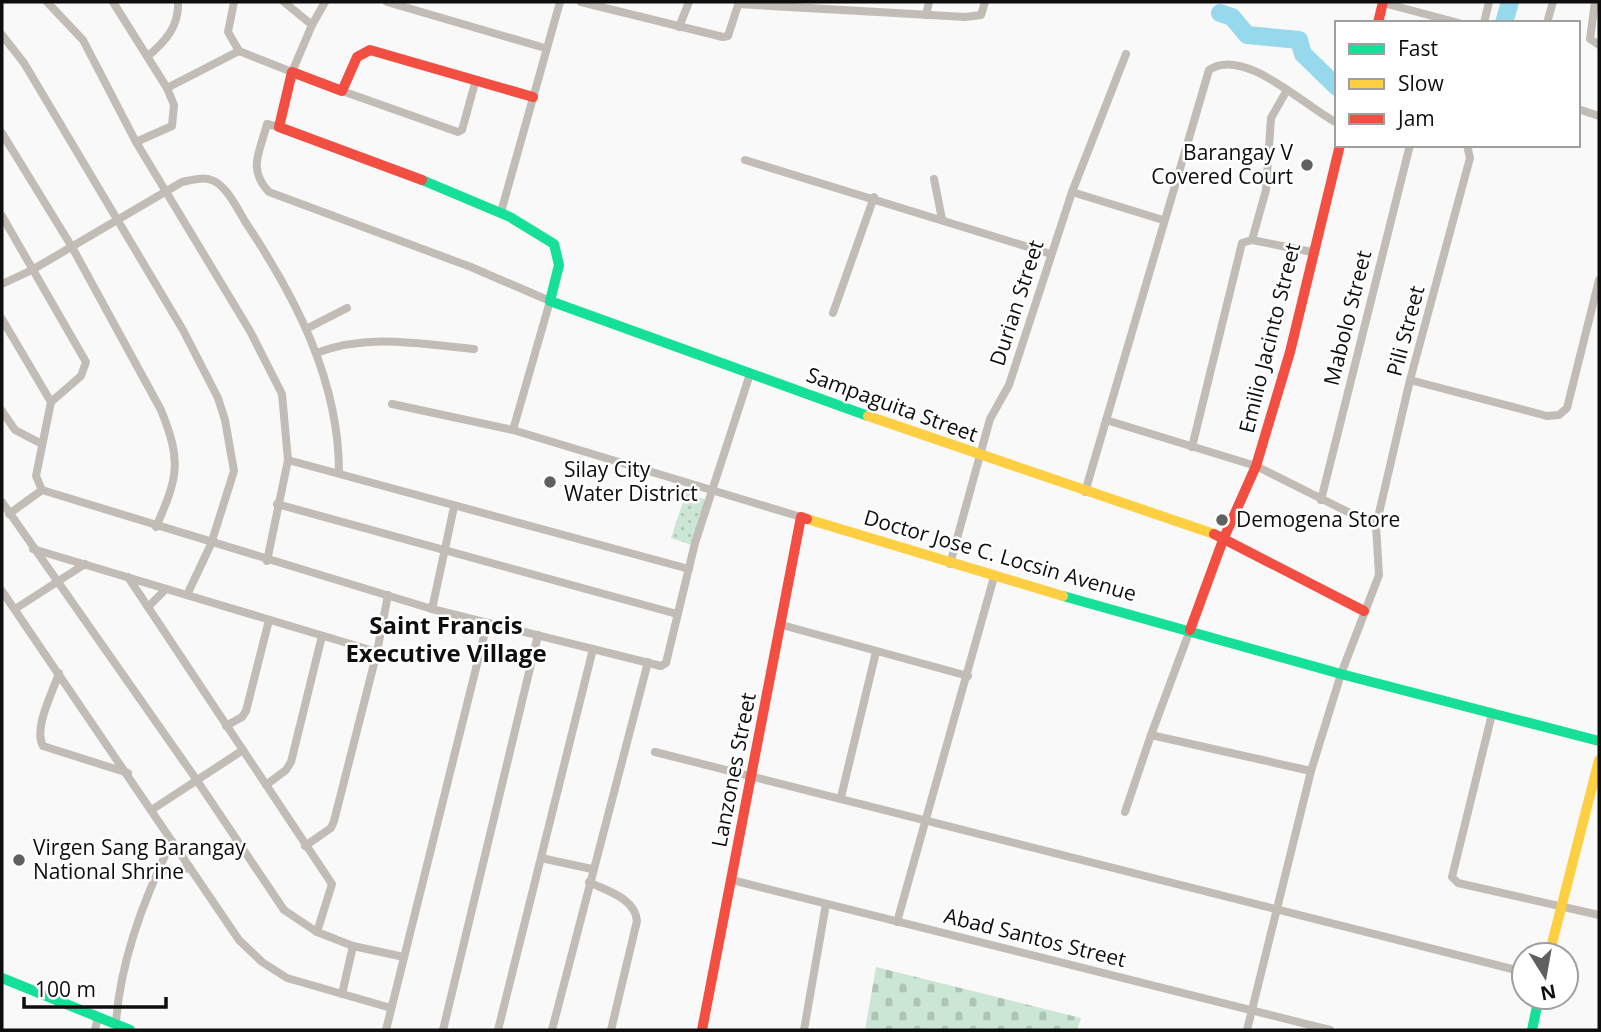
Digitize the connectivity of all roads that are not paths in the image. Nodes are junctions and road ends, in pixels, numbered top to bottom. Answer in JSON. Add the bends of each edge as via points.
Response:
{"nodes":[{"id":1,"x":47,"y":2,"type":"edge"},
{"id":2,"x":113,"y":2,"type":"edge"},
{"id":3,"x":178,"y":2,"type":"edge"},
{"id":4,"x":234,"y":2,"type":"edge"},
{"id":5,"x":284,"y":2,"type":"edge"},
{"id":6,"x":325,"y":2,"type":"edge"},
{"id":7,"x":387,"y":2,"type":"edge"},
{"id":8,"x":560,"y":2,"type":"edge"},
{"id":9,"x":581,"y":2,"type":"edge"},
{"id":10,"x":689,"y":2,"type":"edge"},
{"id":11,"x":929,"y":2,"type":"edge"},
{"id":12,"x":985,"y":2,"type":"edge"},
{"id":13,"x":1489,"y":2,"type":"edge"},
{"id":14,"x":1553,"y":2,"type":"edge"},
{"id":15,"x":1595,"y":2,"type":"edge"},
{"id":16,"x":739,"y":3,"type":"edge"},
{"id":17,"x":1383,"y":3,"type":"edge"},
{"id":18,"x":926,"y":15,"type":"junction"},
{"id":19,"x":1378,"y":21,"type":"edge"},
{"id":20,"x":1451,"y":21,"type":"edge"},
{"id":21,"x":1484,"y":21,"type":"edge"},
{"id":22,"x":1548,"y":21,"type":"edge"},
{"id":23,"x":312,"y":24,"type":"junction"},
{"id":24,"x":679,"y":27,"type":"junction"},
{"id":25,"x":2,"y":35,"type":"edge"},
{"id":26,"x":1599,"y":46,"type":"edge"},
{"id":27,"x":545,"y":48,"type":"junction"},
{"id":28,"x":239,"y":51,"type":"junction"},
{"id":29,"x":1126,"y":54,"type":"dead end"},
{"id":30,"x":148,"y":57,"type":"junction"},
{"id":31,"x":292,"y":72,"type":"junction"},
{"id":32,"x":475,"y":83,"type":"junction"},
{"id":33,"x":167,"y":88,"type":"junction"},
{"id":34,"x":1287,"y":90,"type":"junction"},
{"id":35,"x":342,"y":91,"type":"junction"},
{"id":36,"x":533,"y":97,"type":"junction"},
{"id":37,"x":1580,"y":110,"type":"edge"},
{"id":38,"x":1599,"y":116,"type":"edge"},
{"id":39,"x":1335,"y":122,"type":"edge"},
{"id":40,"x":279,"y":127,"type":"junction"},
{"id":41,"x":2,"y":133,"type":"edge"},
{"id":42,"x":136,"y":142,"type":"junction"},
{"id":43,"x":1339,"y":147,"type":"edge"},
{"id":44,"x":1409,"y":147,"type":"edge"},
{"id":45,"x":1467,"y":147,"type":"edge"},
{"id":46,"x":745,"y":160,"type":"dead end"},
{"id":47,"x":934,"y":179,"type":"dead end"},
{"id":48,"x":165,"y":192,"type":"junction"},
{"id":49,"x":1072,"y":192,"type":"junction"},
{"id":50,"x":874,"y":197,"type":"junction"},
{"id":51,"x":501,"y":212,"type":"junction"},
{"id":52,"x":2,"y":216,"type":"edge"},
{"id":53,"x":942,"y":219,"type":"junction"},
{"id":54,"x":118,"y":220,"type":"junction"},
{"id":55,"x":1163,"y":220,"type":"junction"},
{"id":56,"x":1252,"y":240,"type":"junction"},
{"id":57,"x":72,"y":247,"type":"junction"},
{"id":58,"x":1312,"y":252,"type":"junction"},
{"id":59,"x":1051,"y":254,"type":"junction"},
{"id":60,"x":32,"y":270,"type":"junction"},
{"id":61,"x":1599,"y":280,"type":"edge"},
{"id":62,"x":2,"y":284,"type":"edge"},
{"id":63,"x":550,"y":301,"type":"junction"},
{"id":64,"x":347,"y":308,"type":"dead end"},
{"id":65,"x":833,"y":313,"type":"dead end"},
{"id":66,"x":2,"y":319,"type":"edge"},
{"id":67,"x":306,"y":329,"type":"junction"},
{"id":68,"x":474,"y":349,"type":"dead end"},
{"id":69,"x":316,"y":353,"type":"junction"},
{"id":70,"x":750,"y":374,"type":"junction"},
{"id":71,"x":1410,"y":380,"type":"junction"},
{"id":72,"x":51,"y":401,"type":"junction"},
{"id":73,"x":391,"y":404,"type":"dead end"},
{"id":74,"x":2,"y":411,"type":"edge"},
{"id":75,"x":1106,"y":421,"type":"junction"},
{"id":76,"x":513,"y":430,"type":"junction"},
{"id":77,"x":42,"y":444,"type":"junction"},
{"id":78,"x":1192,"y":447,"type":"junction"},
{"id":79,"x":978,"y":456,"type":"junction"},
{"id":80,"x":288,"y":460,"type":"junction"},
{"id":81,"x":1256,"y":466,"type":"junction"},
{"id":82,"x":339,"y":472,"type":"junction"},
{"id":83,"x":42,"y":490,"type":"junction"},
{"id":84,"x":712,"y":492,"type":"junction"},
{"id":85,"x":1085,"y":492,"type":"junction"},
{"id":86,"x":1321,"y":500,"type":"junction"},
{"id":87,"x":2,"y":502,"type":"edge"},
{"id":88,"x":277,"y":504,"type":"junction"},
{"id":89,"x":454,"y":507,"type":"junction"},
{"id":90,"x":9,"y":514,"type":"junction"},
{"id":91,"x":801,"y":517,"type":"junction"},
{"id":92,"x":1376,"y":526,"type":"junction"},
{"id":93,"x":156,"y":527,"type":"junction"},
{"id":94,"x":1224,"y":537,"type":"junction"},
{"id":95,"x":211,"y":544,"type":"junction"},
{"id":96,"x":33,"y":549,"type":"junction"},
{"id":97,"x":444,"y":552,"type":"junction"},
{"id":98,"x":267,"y":561,"type":"junction"},
{"id":99,"x":85,"y":564,"type":"junction"},
{"id":100,"x":950,"y":564,"type":"junction"},
{"id":101,"x":689,"y":569,"type":"junction"},
{"id":102,"x":128,"y":577,"type":"junction"},
{"id":103,"x":994,"y":578,"type":"junction"},
{"id":104,"x":56,"y":583,"type":"junction"},
{"id":105,"x":166,"y":589,"type":"junction"},
{"id":106,"x":2,"y":591,"type":"edge"},
{"id":107,"x":187,"y":595,"type":"junction"},
{"id":108,"x":388,"y":595,"type":"junction"},
{"id":109,"x":148,"y":607,"type":"junction"},
{"id":110,"x":15,"y":609,"type":"junction"},
{"id":111,"x":432,"y":609,"type":"junction"},
{"id":112,"x":1364,"y":611,"type":"junction"},
{"id":113,"x":677,"y":614,"type":"junction"},
{"id":114,"x":270,"y":620,"type":"junction"},
{"id":115,"x":487,"y":624,"type":"junction"},
{"id":116,"x":782,"y":625,"type":"junction"},
{"id":117,"x":1190,"y":630,"type":"junction"},
{"id":118,"x":538,"y":635,"type":"junction"},
{"id":119,"x":322,"y":636,"type":"junction"},
{"id":120,"x":593,"y":649,"type":"junction"},
{"id":121,"x":377,"y":652,"type":"junction"},
{"id":122,"x":876,"y":652,"type":"junction"},
{"id":123,"x":648,"y":662,"type":"junction"},
{"id":124,"x":59,"y":673,"type":"junction"},
{"id":125,"x":1341,"y":674,"type":"junction"},
{"id":126,"x":968,"y":676,"type":"junction"},
{"id":127,"x":1492,"y":714,"type":"junction"},
{"id":128,"x":226,"y":726,"type":"junction"},
{"id":129,"x":1151,"y":735,"type":"junction"},
{"id":130,"x":1599,"y":741,"type":"edge"},
{"id":131,"x":243,"y":750,"type":"junction"},
{"id":132,"x":656,"y":752,"type":"dead end"},
{"id":133,"x":1599,"y":760,"type":"edge"},
{"id":134,"x":1311,"y":771,"type":"junction"},
{"id":135,"x":128,"y":773,"type":"junction"},
{"id":136,"x":752,"y":774,"type":"junction"},
{"id":137,"x":196,"y":779,"type":"junction"},
{"id":138,"x":266,"y":785,"type":"junction"},
{"id":139,"x":841,"y":797,"type":"junction"},
{"id":140,"x":153,"y":809,"type":"junction"},
{"id":141,"x":1125,"y":812,"type":"dead end"},
{"id":142,"x":926,"y":819,"type":"junction"},
{"id":143,"x":172,"y":841,"type":"junction"},
{"id":144,"x":305,"y":846,"type":"junction"},
{"id":145,"x":541,"y":858,"type":"junction"},
{"id":146,"x":190,"y":868,"type":"junction"},
{"id":147,"x":592,"y":869,"type":"junction"},
{"id":148,"x":157,"y":873,"type":"junction"},
{"id":149,"x":732,"y":880,"type":"junction"},
{"id":150,"x":589,"y":882,"type":"junction"},
{"id":151,"x":825,"y":904,"type":"junction"},
{"id":152,"x":1562,"y":905,"type":"junction"},
{"id":153,"x":1277,"y":907,"type":"junction"},
{"id":154,"x":1599,"y":915,"type":"edge"},
{"id":155,"x":897,"y":922,"type":"junction"},
{"id":156,"x":317,"y":932,"type":"junction"},
{"id":157,"x":1553,"y":941,"type":"edge"},
{"id":158,"x":353,"y":946,"type":"junction"},
{"id":159,"x":404,"y":957,"type":"junction"},
{"id":160,"x":1510,"y":968,"type":"edge"},
{"id":161,"x":2,"y":978,"type":"edge"},
{"id":162,"x":342,"y":994,"type":"junction"},
{"id":163,"x":391,"y":1009,"type":"junction"},
{"id":164,"x":1252,"y":1011,"type":"junction"},
{"id":165,"x":1536,"y":1011,"type":"edge"},
{"id":166,"x":98,"y":1017,"type":"junction"},
{"id":167,"x":116,"y":1023,"type":"junction"},
{"id":168,"x":95,"y":1030,"type":"edge"},
{"id":169,"x":130,"y":1030,"type":"edge"},
{"id":170,"x":386,"y":1030,"type":"edge"},
{"id":171,"x":443,"y":1030,"type":"edge"},
{"id":172,"x":498,"y":1030,"type":"edge"},
{"id":173,"x":552,"y":1030,"type":"edge"},
{"id":174,"x":611,"y":1030,"type":"edge"},
{"id":175,"x":702,"y":1030,"type":"edge"},
{"id":176,"x":804,"y":1030,"type":"edge"},
{"id":177,"x":1247,"y":1030,"type":"edge"},
{"id":178,"x":1330,"y":1030,"type":"edge"},
{"id":179,"x":1532,"y":1030,"type":"edge"}],
"edges":[{"from":1,"to":42,"type":"street","via":[[83,40]]},
{"from":2,"to":30,"type":"street"},
{"from":3,"to":30,"type":"street","via":[[179,17],[169,36]]},
{"from":4,"to":28,"type":"street","via":[[228,32]]},
{"from":5,"to":23,"type":"street"},
{"from":6,"to":23,"type":"street"},
{"from":7,"to":27,"type":"street"},
{"from":8,"to":27,"type":"street"},
{"from":9,"to":24,"type":"street"},
{"from":10,"to":24,"type":"street"},
{"from":11,"to":18,"type":"street"},
{"from":12,"to":18,"type":"street","via":[[981,15]]},
{"from":13,"to":21,"type":"street"},
{"from":14,"to":22,"type":"street"},
{"from":15,"to":26,"type":"street","via":[[1589,35]]},
{"from":16,"to":18,"type":"street"},
{"from":16,"to":24,"type":"street","via":[[728,36]]},
{"from":17,"to":19,"type":"street"},
{"from":17,"to":20,"type":"street"},
{"from":23,"to":31,"type":"street"},
{"from":25,"to":54,"type":"street","via":[[24,63]]},
{"from":27,"to":36,"type":"street"},
{"from":28,"to":31,"type":"street"},
{"from":28,"to":33,"type":"street"},
{"from":29,"to":49,"type":"street","name":"Durian Street"},
{"from":30,"to":33,"type":"street"},
{"from":31,"to":35,"type":"street"},
{"from":31,"to":40,"type":"street"},
{"from":32,"to":35,"type":"street","via":[[370,50],[357,57]]},
{"from":32,"to":35,"type":"street","via":[[458,132]]},
{"from":32,"to":36,"type":"street"},
{"from":33,"to":42,"type":"street","via":[[174,105],[172,126]]},
{"from":34,"to":39,"type":"street"},
{"from":34,"to":55,"type":"street","via":[[1242,65],[1224,63],[1209,70]]},
{"from":34,"to":56,"type":"street","via":[[1271,118],[1266,190]]},
{"from":36,"to":51,"type":"street"},
{"from":37,"to":38,"type":"street"},
{"from":40,"to":51,"type":"street"},
{"from":40,"to":63,"type":"street","via":[[267,124],[256,167],[258,180],[269,192]]},
{"from":41,"to":57,"type":"street"},
{"from":42,"to":48,"type":"street"},
{"from":43,"to":58,"type":"street","name":"Emilio Jacinto Street"},
{"from":44,"to":86,"type":"street","name":"Mabolo Street"},
{"from":45,"to":71,"type":"street","name":"Pili Street","via":[[1470,158]]},
{"from":46,"to":50,"type":"street"},
{"from":47,"to":53,"type":"street"},
{"from":48,"to":54,"type":"street"},
{"from":48,"to":67,"type":"street","via":[[182,182],[204,178],[222,187],[260,243]]},
{"from":48,"to":80,"type":"street","via":[[277,382]]},
{"from":49,"to":55,"type":"street"},
{"from":49,"to":59,"type":"street","name":"Durian Street"},
{"from":50,"to":53,"type":"street"},
{"from":50,"to":65,"type":"street"},
{"from":51,"to":63,"type":"street","via":[[546,234],[556,247],[559,263]]},
{"from":52,"to":60,"type":"street"},
{"from":53,"to":59,"type":"street"},
{"from":54,"to":57,"type":"street"},
{"from":54,"to":95,"type":"street","via":[[183,330],[225,420],[234,471]]},
{"from":55,"to":75,"type":"street"},
{"from":56,"to":58,"type":"street"},
{"from":56,"to":78,"type":"street","via":[[1239,249]]},
{"from":57,"to":60,"type":"street"},
{"from":57,"to":93,"type":"street","via":[[172,436],[176,452],[173,489]]},
{"from":58,"to":81,"type":"street","name":"Emilio Jacinto Street","via":[[1290,352]]},
{"from":59,"to":79,"type":"street","name":"Durian Street","via":[[1009,385],[990,419]]},
{"from":60,"to":62,"type":"street"},
{"from":60,"to":72,"type":"street","via":[[86,362],[81,376]]},
{"from":61,"to":71,"type":"street","via":[[1567,408],[1559,415],[1547,416]]},
{"from":63,"to":70,"type":"street","name":"Sampaguita Street"},
{"from":63,"to":76,"type":"street"},
{"from":64,"to":67,"type":"street"},
{"from":66,"to":72,"type":"street"},
{"from":67,"to":69,"type":"street"},
{"from":68,"to":69,"type":"street","via":[[370,340]]},
{"from":69,"to":82,"type":"street","via":[[339,438]]},
{"from":70,"to":79,"type":"street","name":"Sampaguita Street"},
{"from":70,"to":84,"type":"street"},
{"from":71,"to":92,"type":"street","name":"Pili Street"},
{"from":72,"to":77,"type":"street"},
{"from":73,"to":76,"type":"street","name":"Doctor Jose C. Locsin Avenue"},
{"from":74,"to":77,"type":"street","via":[[15,429]]},
{"from":75,"to":78,"type":"street"},
{"from":75,"to":85,"type":"street"},
{"from":76,"to":84,"type":"street","name":"Doctor Jose C. Locsin Avenue"},
{"from":77,"to":83,"type":"street","via":[[36,476]]},
{"from":78,"to":81,"type":"street"},
{"from":79,"to":85,"type":"street","name":"Sampaguita Street"},
{"from":79,"to":100,"type":"street","name":"Durian Street"},
{"from":80,"to":82,"type":"street"},
{"from":80,"to":88,"type":"street"},
{"from":81,"to":86,"type":"street"},
{"from":81,"to":94,"type":"street","name":"Emilio Jacinto Street"},
{"from":82,"to":89,"type":"street"},
{"from":83,"to":90,"type":"street"},
{"from":83,"to":93,"type":"street"},
{"from":84,"to":91,"type":"street","name":"Doctor Jose C. Locsin Avenue"},
{"from":84,"to":101,"type":"street"},
{"from":85,"to":94,"type":"street","name":"Sampaguita Street"},
{"from":86,"to":92,"type":"street"},
{"from":87,"to":90,"type":"street"},
{"from":88,"to":97,"type":"street"},
{"from":88,"to":98,"type":"street"},
{"from":89,"to":97,"type":"street"},
{"from":89,"to":101,"type":"street"},
{"from":90,"to":96,"type":"street"},
{"from":91,"to":100,"type":"street","name":"Doctor Jose C. Locsin Avenue"},
{"from":91,"to":116,"type":"street","name":"Lanzones Street"},
{"from":92,"to":112,"type":"street","name":"Pili Street","via":[[1379,575]]},
{"from":93,"to":95,"type":"street"},
{"from":94,"to":112,"type":"street","name":"Sampaguita Street"},
{"from":94,"to":117,"type":"street","name":"Emilio Jacinto Street"},
{"from":95,"to":98,"type":"street"},
{"from":95,"to":107,"type":"street"},
{"from":96,"to":99,"type":"street"},
{"from":96,"to":104,"type":"street"},
{"from":97,"to":111,"type":"street"},
{"from":97,"to":113,"type":"street"},
{"from":98,"to":108,"type":"street"},
{"from":99,"to":102,"type":"street"},
{"from":99,"to":104,"type":"street"},
{"from":100,"to":103,"type":"street","name":"Doctor Jose C. Locsin Avenue"},
{"from":101,"to":113,"type":"street"},
{"from":102,"to":105,"type":"street"},
{"from":102,"to":109,"type":"street"},
{"from":103,"to":117,"type":"street","name":"Doctor Jose C. Locsin Avenue"},
{"from":103,"to":126,"type":"street"},
{"from":104,"to":110,"type":"street"},
{"from":104,"to":137,"type":"street"},
{"from":105,"to":107,"type":"street"},
{"from":105,"to":109,"type":"street"},
{"from":106,"to":110,"type":"street"},
{"from":107,"to":114,"type":"street"},
{"from":108,"to":111,"type":"street"},
{"from":108,"to":121,"type":"street"},
{"from":109,"to":128,"type":"street"},
{"from":110,"to":124,"type":"street"},
{"from":111,"to":115,"type":"street"},
{"from":112,"to":125,"type":"street","name":"Pili Street"},
{"from":113,"to":123,"type":"street","via":[[666,663]]},
{"from":114,"to":119,"type":"street"},
{"from":114,"to":128,"type":"street","via":[[246,711]]},
{"from":115,"to":118,"type":"street"},
{"from":115,"to":159,"type":"street"},
{"from":116,"to":122,"type":"street"},
{"from":116,"to":136,"type":"street","name":"Lanzones Street"},
{"from":117,"to":125,"type":"street","name":"Doctor Jose C. Locsin Avenue"},
{"from":117,"to":129,"type":"street"},
{"from":118,"to":120,"type":"street"},
{"from":118,"to":171,"type":"street"},
{"from":119,"to":121,"type":"street"},
{"from":119,"to":138,"type":"street","via":[[291,762]]},
{"from":120,"to":123,"type":"street"},
{"from":120,"to":145,"type":"street"},
{"from":121,"to":144,"type":"street","via":[[334,821]]},
{"from":122,"to":126,"type":"street"},
{"from":122,"to":139,"type":"street"},
{"from":123,"to":147,"type":"street"},
{"from":124,"to":135,"type":"street"},
{"from":124,"to":135,"type":"street","via":[[41,729],[43,747]]},
{"from":125,"to":127,"type":"street","name":"Doctor Jose C. Locsin Avenue"},
{"from":125,"to":134,"type":"street","name":"Pili Street"},
{"from":126,"to":142,"type":"street"},
{"from":127,"to":130,"type":"street","name":"Doctor Jose C. Locsin Avenue"},
{"from":127,"to":152,"type":"street","via":[[1452,877],[1458,883]]},
{"from":128,"to":131,"type":"street"},
{"from":129,"to":134,"type":"street"},
{"from":129,"to":141,"type":"street"},
{"from":131,"to":137,"type":"street"},
{"from":131,"to":138,"type":"street"},
{"from":132,"to":136,"type":"street"},
{"from":133,"to":152,"type":"street"},
{"from":134,"to":153,"type":"street","name":"Pili Street"},
{"from":135,"to":140,"type":"street"},
{"from":136,"to":139,"type":"street"},
{"from":136,"to":149,"type":"street","name":"Lanzones Street"},
{"from":137,"to":140,"type":"street"},
{"from":137,"to":156,"type":"street","via":[[284,910]]},
{"from":138,"to":144,"type":"street"},
{"from":139,"to":142,"type":"street"},
{"from":140,"to":143,"type":"street"},
{"from":142,"to":153,"type":"street"},
{"from":142,"to":155,"type":"street"},
{"from":143,"to":146,"type":"street"},
{"from":143,"to":148,"type":"street"},
{"from":144,"to":156,"type":"street","via":[[332,884]]},
{"from":145,"to":147,"type":"street"},
{"from":145,"to":172,"type":"street"},
{"from":146,"to":148,"type":"street"},
{"from":146,"to":162,"type":"street","via":[[239,940],[262,962],[287,978]]},
{"from":147,"to":150,"type":"street"},
{"from":148,"to":167,"type":"street","via":[[119,989]]},
{"from":149,"to":151,"type":"street","name":"Abad Santos Street"},
{"from":149,"to":175,"type":"street","name":"Lanzones Street"},
{"from":150,"to":173,"type":"street"},
{"from":150,"to":174,"type":"street","via":[[628,902],[637,914]]},
{"from":151,"to":155,"type":"street","name":"Abad Santos Street"},
{"from":151,"to":176,"type":"street"},
{"from":152,"to":154,"type":"street"},
{"from":152,"to":157,"type":"street"},
{"from":153,"to":160,"type":"street"},
{"from":153,"to":164,"type":"street","name":"Pili Street"},
{"from":155,"to":164,"type":"street","name":"Abad Santos Street"},
{"from":156,"to":158,"type":"street"},
{"from":158,"to":159,"type":"street"},
{"from":158,"to":162,"type":"street"},
{"from":159,"to":163,"type":"street"},
{"from":161,"to":166,"type":"street"},
{"from":162,"to":163,"type":"street"},
{"from":163,"to":170,"type":"street"},
{"from":164,"to":177,"type":"street","name":"Pili Street"},
{"from":164,"to":178,"type":"street","name":"Abad Santos Street"},
{"from":165,"to":179,"type":"street"},
{"from":166,"to":167,"type":"street"},
{"from":166,"to":168,"type":"street"},
{"from":167,"to":169,"type":"street"}]}
